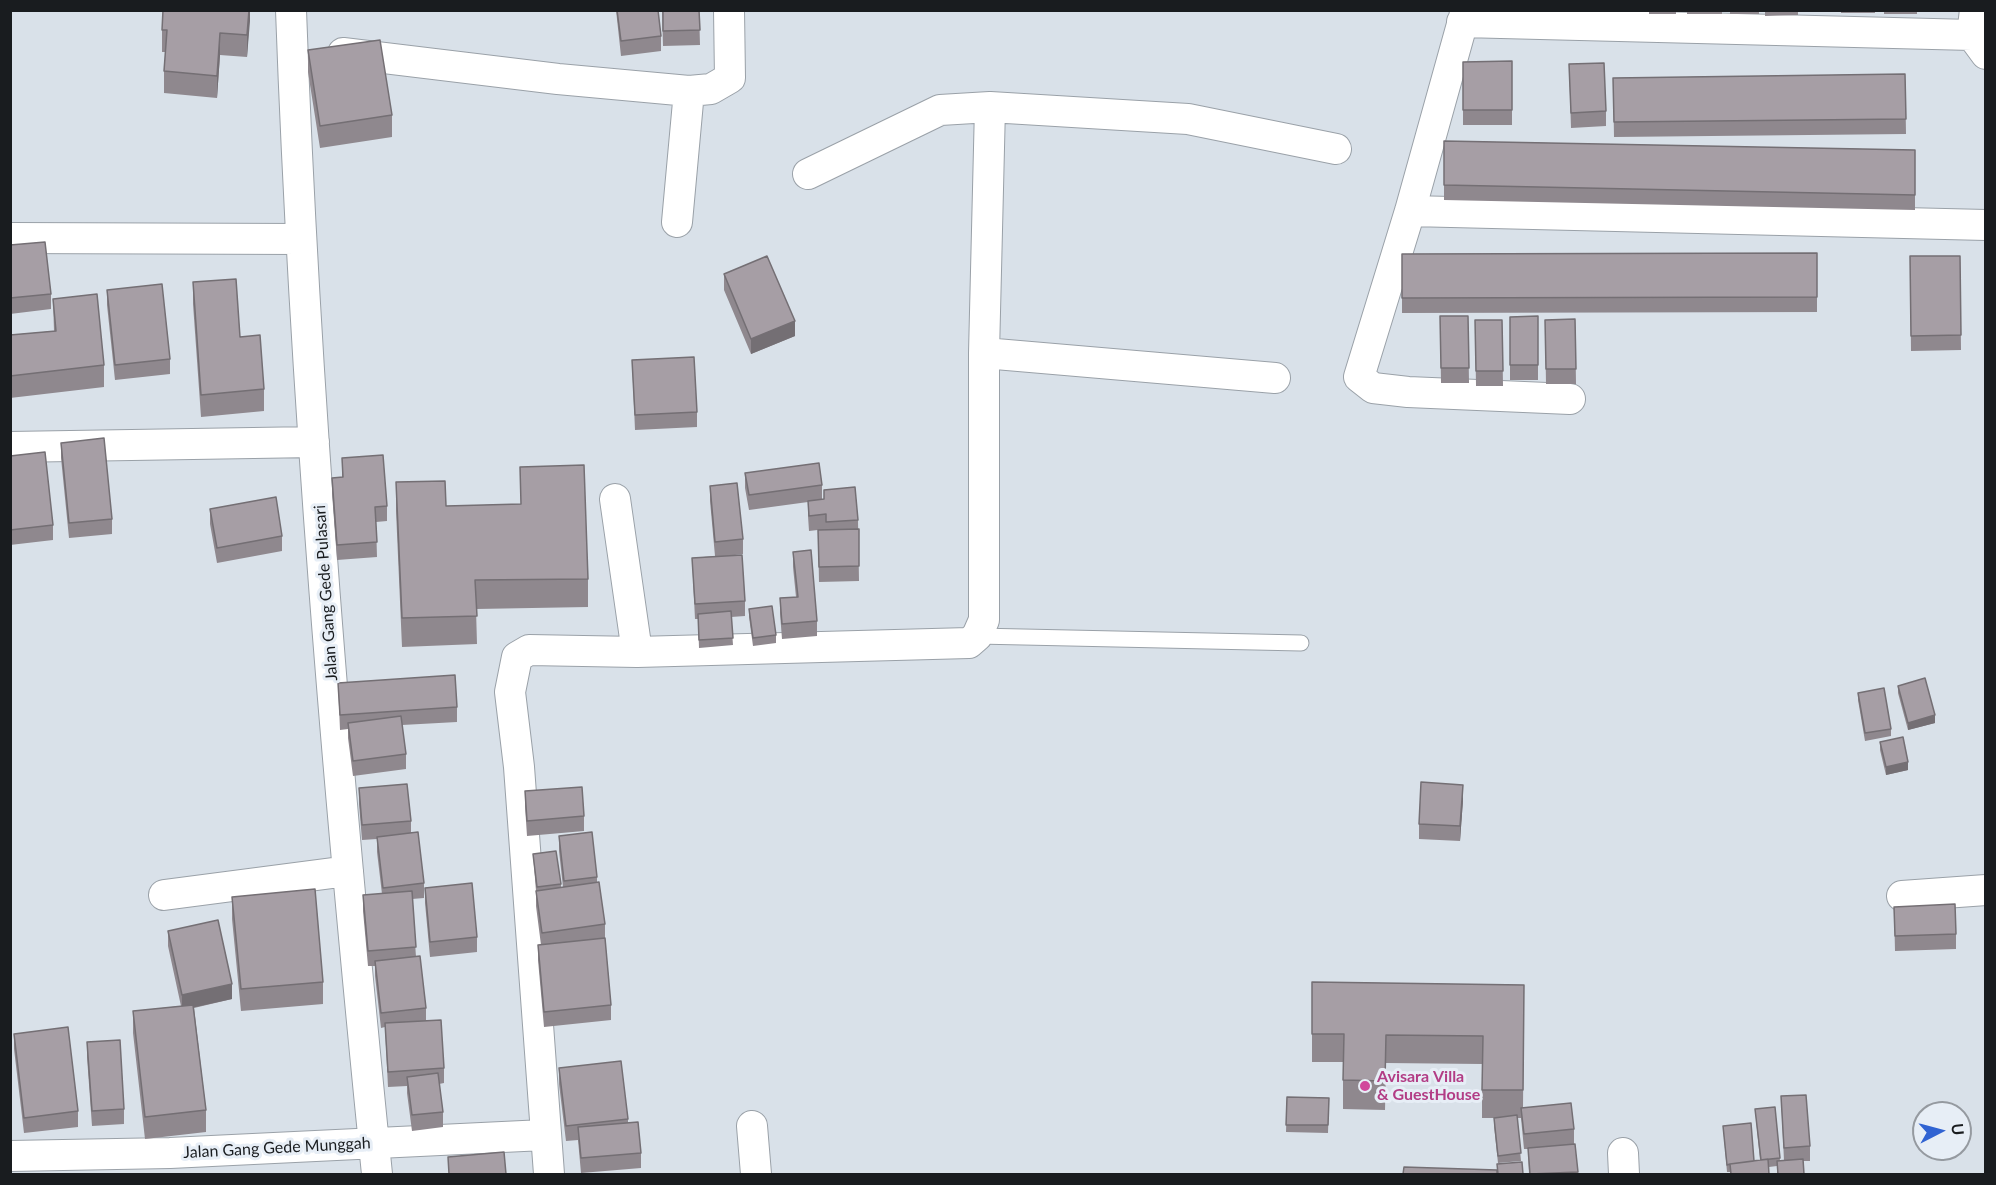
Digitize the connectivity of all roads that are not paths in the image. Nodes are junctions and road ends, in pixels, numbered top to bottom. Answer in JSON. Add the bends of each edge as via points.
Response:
{"nodes":[{"id":1,"x":291,"y":10,"type":"edge"},
{"id":2,"x":729,"y":10,"type":"edge"},
{"id":3,"x":1464,"y":16,"type":"edge"},
{"id":4,"x":1978,"y":33,"type":"edge"},
{"id":5,"x":293,"y":47,"type":"junction"},
{"id":6,"x":689,"y":91,"type":"junction"},
{"id":7,"x":990,"y":107,"type":"junction"},
{"id":8,"x":1336,"y":149,"type":"dead end"},
{"id":9,"x":808,"y":174,"type":"dead end"},
{"id":10,"x":1410,"y":212,"type":"junction"},
{"id":11,"x":677,"y":222,"type":"dead end"},
{"id":12,"x":1986,"y":225,"type":"edge"},
{"id":13,"x":10,"y":238,"type":"edge"},
{"id":14,"x":301,"y":239,"type":"junction"},
{"id":15,"x":984,"y":353,"type":"junction"},
{"id":16,"x":1275,"y":378,"type":"dead end"},
{"id":17,"x":1570,"y":399,"type":"dead end"},
{"id":18,"x":314,"y":442,"type":"junction"},
{"id":19,"x":10,"y":447,"type":"edge"},
{"id":20,"x":615,"y":500,"type":"dead end"},
{"id":21,"x":977,"y":636,"type":"junction"},
{"id":22,"x":1301,"y":643,"type":"dead end"},
{"id":23,"x":637,"y":652,"type":"junction"},
{"id":24,"x":348,"y":871,"type":"junction"},
{"id":25,"x":1986,"y":890,"type":"edge"},
{"id":26,"x":164,"y":895,"type":"dead end"},
{"id":27,"x":1902,"y":896,"type":"dead end"},
{"id":28,"x":752,"y":1126,"type":"dead end"},
{"id":29,"x":544,"y":1135,"type":"junction"},
{"id":30,"x":374,"y":1144,"type":"junction"},
{"id":31,"x":10,"y":1156,"type":"edge"},
{"id":32,"x":377,"y":1174,"type":"edge"},
{"id":33,"x":549,"y":1174,"type":"edge"},
{"id":34,"x":756,"y":1174,"type":"edge"}],
"edges":[{"from":1,"to":5,"type":"street","name":"Jalan Gang Gede Pulasari"},
{"from":2,"to":6,"type":"street","via":[[730,78],[711,88]]},
{"from":3,"to":4,"type":"street"},
{"from":3,"to":10,"type":"street"},
{"from":5,"to":6,"type":"street"},
{"from":5,"to":14,"type":"street","name":"Jalan Gang Gede Pulasari"},
{"from":6,"to":11,"type":"street"},
{"from":7,"to":8,"type":"street","via":[[1188,119]]},
{"from":7,"to":9,"type":"street","via":[[940,110]]},
{"from":7,"to":15,"type":"street"},
{"from":10,"to":12,"type":"street"},
{"from":10,"to":17,"type":"street","via":[[1362,361],[1359,377],[1363,382],[1373,388],[1408,392]]},
{"from":13,"to":14,"type":"street"},
{"from":14,"to":18,"type":"street","name":"Jalan Gang Gede Pulasari"},
{"from":15,"to":16,"type":"street"},
{"from":15,"to":21,"type":"street","via":[[984,620]]},
{"from":18,"to":19,"type":"street"},
{"from":18,"to":24,"type":"street","name":"Jalan Gang Gede Pulasari"},
{"from":20,"to":23,"type":"street"},
{"from":21,"to":22,"type":"lane"},
{"from":21,"to":23,"type":"street","via":[[969,643]]},
{"from":23,"to":29,"type":"street","via":[[530,650],[517,657],[513,671],[510,692],[519,767]]},
{"from":24,"to":26,"type":"street"},
{"from":24,"to":30,"type":"street","name":"Jalan Gang Gede Pulasari"},
{"from":25,"to":27,"type":"street"},
{"from":28,"to":34,"type":"street"},
{"from":29,"to":30,"type":"street","name":"Jalan Gang Gede Munggah"},
{"from":29,"to":33,"type":"street"},
{"from":30,"to":31,"type":"street","name":"Jalan Gang Gede Munggah"},
{"from":30,"to":32,"type":"street","name":"Jalan Gang Gede Pulasari"}]}
